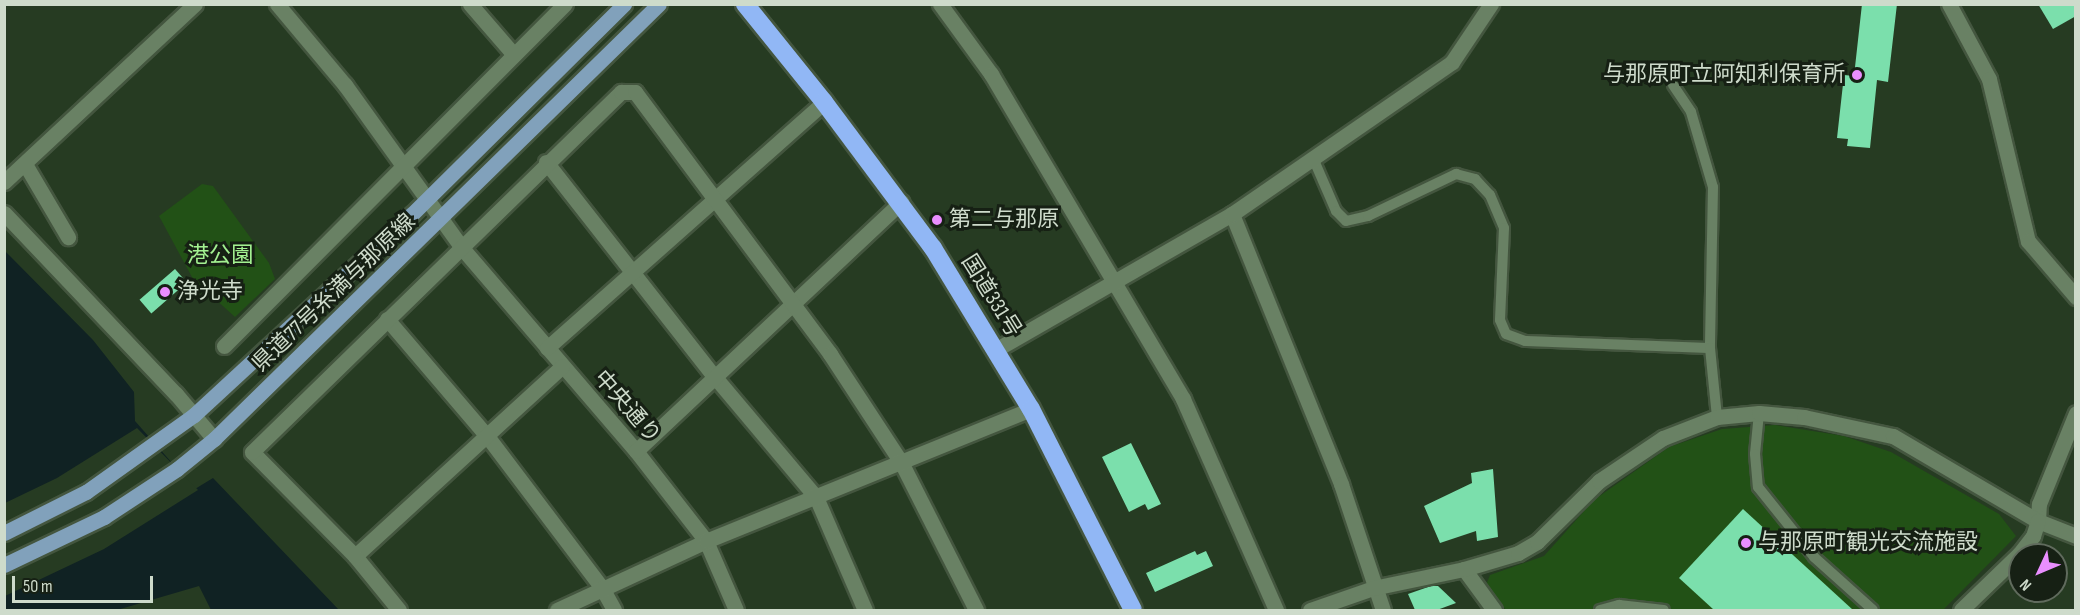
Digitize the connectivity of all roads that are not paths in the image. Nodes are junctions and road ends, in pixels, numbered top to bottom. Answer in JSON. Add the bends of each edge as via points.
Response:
{"nodes":[{"id":1,"x":195,"y":4,"type":"edge"},
{"id":2,"x":277,"y":4,"type":"edge"},
{"id":3,"x":470,"y":4,"type":"edge"},
{"id":4,"x":565,"y":4,"type":"edge"},
{"id":5,"x":624,"y":4,"type":"edge"},
{"id":6,"x":658,"y":4,"type":"edge"},
{"id":7,"x":745,"y":4,"type":"edge"},
{"id":8,"x":940,"y":4,"type":"edge"},
{"id":9,"x":1491,"y":4,"type":"edge"},
{"id":10,"x":1949,"y":4,"type":"edge"},
{"id":11,"x":514,"y":55,"type":"junction"},
{"id":12,"x":1673,"y":85,"type":"dead end"},
{"id":13,"x":824,"y":102,"type":"junction"},
{"id":14,"x":1313,"y":158,"type":"junction"},
{"id":15,"x":546,"y":162,"type":"junction"},
{"id":16,"x":25,"y":164,"type":"junction"},
{"id":17,"x":405,"y":166,"type":"junction"},
{"id":18,"x":4,"y":182,"type":"edge"},
{"id":19,"x":427,"y":199,"type":"junction"},
{"id":20,"x":715,"y":200,"type":"junction"},
{"id":21,"x":901,"y":202,"type":"junction"},
{"id":22,"x":4,"y":213,"type":"edge"},
{"id":23,"x":1232,"y":214,"type":"junction"},
{"id":24,"x":441,"y":220,"type":"junction"},
{"id":25,"x":68,"y":237,"type":"dead end"},
{"id":26,"x":462,"y":248,"type":"junction"},
{"id":27,"x":632,"y":272,"type":"junction"},
{"id":28,"x":1114,"y":282,"type":"junction"},
{"id":29,"x":2076,"y":297,"type":"edge"},
{"id":30,"x":791,"y":302,"type":"junction"},
{"id":31,"x":387,"y":319,"type":"junction"},
{"id":32,"x":224,"y":346,"type":"dead end"},
{"id":33,"x":547,"y":348,"type":"junction"},
{"id":34,"x":1710,"y":348,"type":"junction"},
{"id":35,"x":997,"y":349,"type":"junction"},
{"id":36,"x":562,"y":366,"type":"junction"},
{"id":37,"x":714,"y":376,"type":"junction"},
{"id":38,"x":1030,"y":409,"type":"junction"},
{"id":39,"x":1759,"y":413,"type":"junction"},
{"id":40,"x":2076,"y":413,"type":"edge"},
{"id":41,"x":194,"y":415,"type":"junction"},
{"id":42,"x":1717,"y":417,"type":"junction"},
{"id":43,"x":487,"y":436,"type":"junction"},
{"id":44,"x":214,"y":439,"type":"junction"},
{"id":45,"x":636,"y":451,"type":"junction"},
{"id":46,"x":901,"y":462,"type":"junction"},
{"id":47,"x":816,"y":497,"type":"junction"},
{"id":48,"x":2038,"y":520,"type":"junction"},
{"id":49,"x":4,"y":533,"type":"edge"},
{"id":50,"x":2076,"y":536,"type":"edge"},
{"id":51,"x":706,"y":541,"type":"junction"},
{"id":52,"x":355,"y":556,"type":"junction"},
{"id":53,"x":4,"y":565,"type":"edge"},
{"id":54,"x":1464,"y":569,"type":"junction"},
{"id":55,"x":602,"y":588,"type":"junction"},
{"id":56,"x":1373,"y":588,"type":"junction"},
{"id":57,"x":1127,"y":609,"type":"edge"},
{"id":58,"x":399,"y":610,"type":"edge"},
{"id":59,"x":557,"y":610,"type":"edge"},
{"id":60,"x":614,"y":610,"type":"edge"},
{"id":61,"x":736,"y":610,"type":"edge"},
{"id":62,"x":865,"y":610,"type":"edge"},
{"id":63,"x":976,"y":610,"type":"edge"},
{"id":64,"x":1276,"y":610,"type":"edge"},
{"id":65,"x":1310,"y":610,"type":"edge"},
{"id":66,"x":1383,"y":610,"type":"edge"},
{"id":67,"x":1494,"y":610,"type":"edge"},
{"id":68,"x":1600,"y":610,"type":"edge"},
{"id":69,"x":1664,"y":610,"type":"edge"},
{"id":70,"x":1873,"y":610,"type":"edge"},
{"id":71,"x":1961,"y":610,"type":"edge"}],
"edges":[{"from":1,"to":16,"type":"street"},
{"from":2,"to":17,"type":"street","name":"中央通り","via":[[345,85]]},
{"from":3,"to":11,"type":"street"},
{"from":4,"to":11,"type":"street"},
{"from":5,"to":19,"type":"main road","name":"県道77号糸満与那原線"},
{"from":6,"to":24,"type":"main road","name":"県道77号糸満与那原線"},
{"from":7,"to":13,"type":"highway","name":"国道331号"},
{"from":8,"to":28,"type":"street","via":[[991,74]]},
{"from":9,"to":14,"type":"street","via":[[1452,62]]},
{"from":10,"to":29,"type":"street","via":[[1989,79],[2028,242]]},
{"from":11,"to":17,"type":"street"},
{"from":12,"to":34,"type":"lane","via":[[1690,112],[1713,187]]},
{"from":13,"to":20,"type":"street"},
{"from":13,"to":21,"type":"highway","name":"国道331号"},
{"from":14,"to":23,"type":"street"},
{"from":14,"to":34,"type":"lane","via":[[1336,211],[1346,221],[1368,216],[1456,174],[1475,180],[1490,195],[1504,228],[1500,320],[1506,334],[1525,341]]},
{"from":15,"to":20,"type":"street","via":[[621,92],[635,92]]},
{"from":15,"to":26,"type":"street"},
{"from":15,"to":27,"type":"street"},
{"from":16,"to":18,"type":"street"},
{"from":16,"to":25,"type":"street"},
{"from":17,"to":19,"type":"street","name":"中央通り"},
{"from":17,"to":32,"type":"street"},
{"from":19,"to":24,"type":"street","name":"中央通り"},
{"from":19,"to":41,"type":"main road","name":"県道77号糸満与那原線"},
{"from":20,"to":27,"type":"street"},
{"from":20,"to":30,"type":"street"},
{"from":21,"to":30,"type":"street"},
{"from":21,"to":35,"type":"highway","name":"国道331号"},
{"from":22,"to":41,"type":"street"},
{"from":23,"to":28,"type":"street"},
{"from":23,"to":56,"type":"street","via":[[1341,484]]},
{"from":24,"to":26,"type":"street","name":"中央通り"},
{"from":24,"to":44,"type":"main road","name":"県道77号糸満与那原線"},
{"from":26,"to":31,"type":"street"},
{"from":26,"to":33,"type":"street","name":"中央通り"},
{"from":27,"to":33,"type":"street"},
{"from":27,"to":37,"type":"street"},
{"from":28,"to":35,"type":"street"},
{"from":28,"to":64,"type":"street","via":[[1183,399]]},
{"from":30,"to":37,"type":"street"},
{"from":30,"to":46,"type":"street"},
{"from":31,"to":43,"type":"street"},
{"from":31,"to":52,"type":"street","via":[[252,452]]},
{"from":33,"to":36,"type":"street","name":"中央通り"},
{"from":34,"to":42,"type":"lane"},
{"from":35,"to":38,"type":"highway","name":"国道331号"},
{"from":36,"to":43,"type":"street"},
{"from":36,"to":45,"type":"street","name":"中央通り"},
{"from":37,"to":45,"type":"street"},
{"from":37,"to":47,"type":"street"},
{"from":38,"to":46,"type":"street"},
{"from":38,"to":57,"type":"highway","name":"国道331号"},
{"from":39,"to":42,"type":"street"},
{"from":39,"to":48,"type":"street","via":[[1804,417],[1893,436]]},
{"from":39,"to":70,"type":"lane","via":[[1755,476],[1758,487],[1814,557]]},
{"from":40,"to":48,"type":"street","via":[[2039,504]]},
{"from":41,"to":44,"type":"street"},
{"from":41,"to":49,"type":"main road","name":"県道77号糸満与那原線","via":[[77,498]]},
{"from":42,"to":54,"type":"street","via":[[1663,438],[1634,455],[1575,502],[1537,542],[1518,553]]},
{"from":43,"to":52,"type":"street"},
{"from":43,"to":55,"type":"street"},
{"from":44,"to":53,"type":"main road","name":"県道77号糸満与那原線","via":[[177,470],[104,517]]},
{"from":45,"to":51,"type":"street","name":"中央通り"},
{"from":46,"to":47,"type":"street"},
{"from":46,"to":63,"type":"street"},
{"from":47,"to":51,"type":"street"},
{"from":47,"to":62,"type":"street"},
{"from":48,"to":50,"type":"street"},
{"from":48,"to":71,"type":"street","via":[[2033,536],[2019,554]]},
{"from":51,"to":55,"type":"street"},
{"from":51,"to":61,"type":"street","name":"中央通り"},
{"from":52,"to":58,"type":"street"},
{"from":54,"to":56,"type":"street"},
{"from":54,"to":67,"type":"street"},
{"from":55,"to":59,"type":"street"},
{"from":55,"to":60,"type":"street"},
{"from":56,"to":65,"type":"street"},
{"from":56,"to":66,"type":"street"},
{"from":68,"to":69,"type":"lane","via":[[1636,605]]}]}
